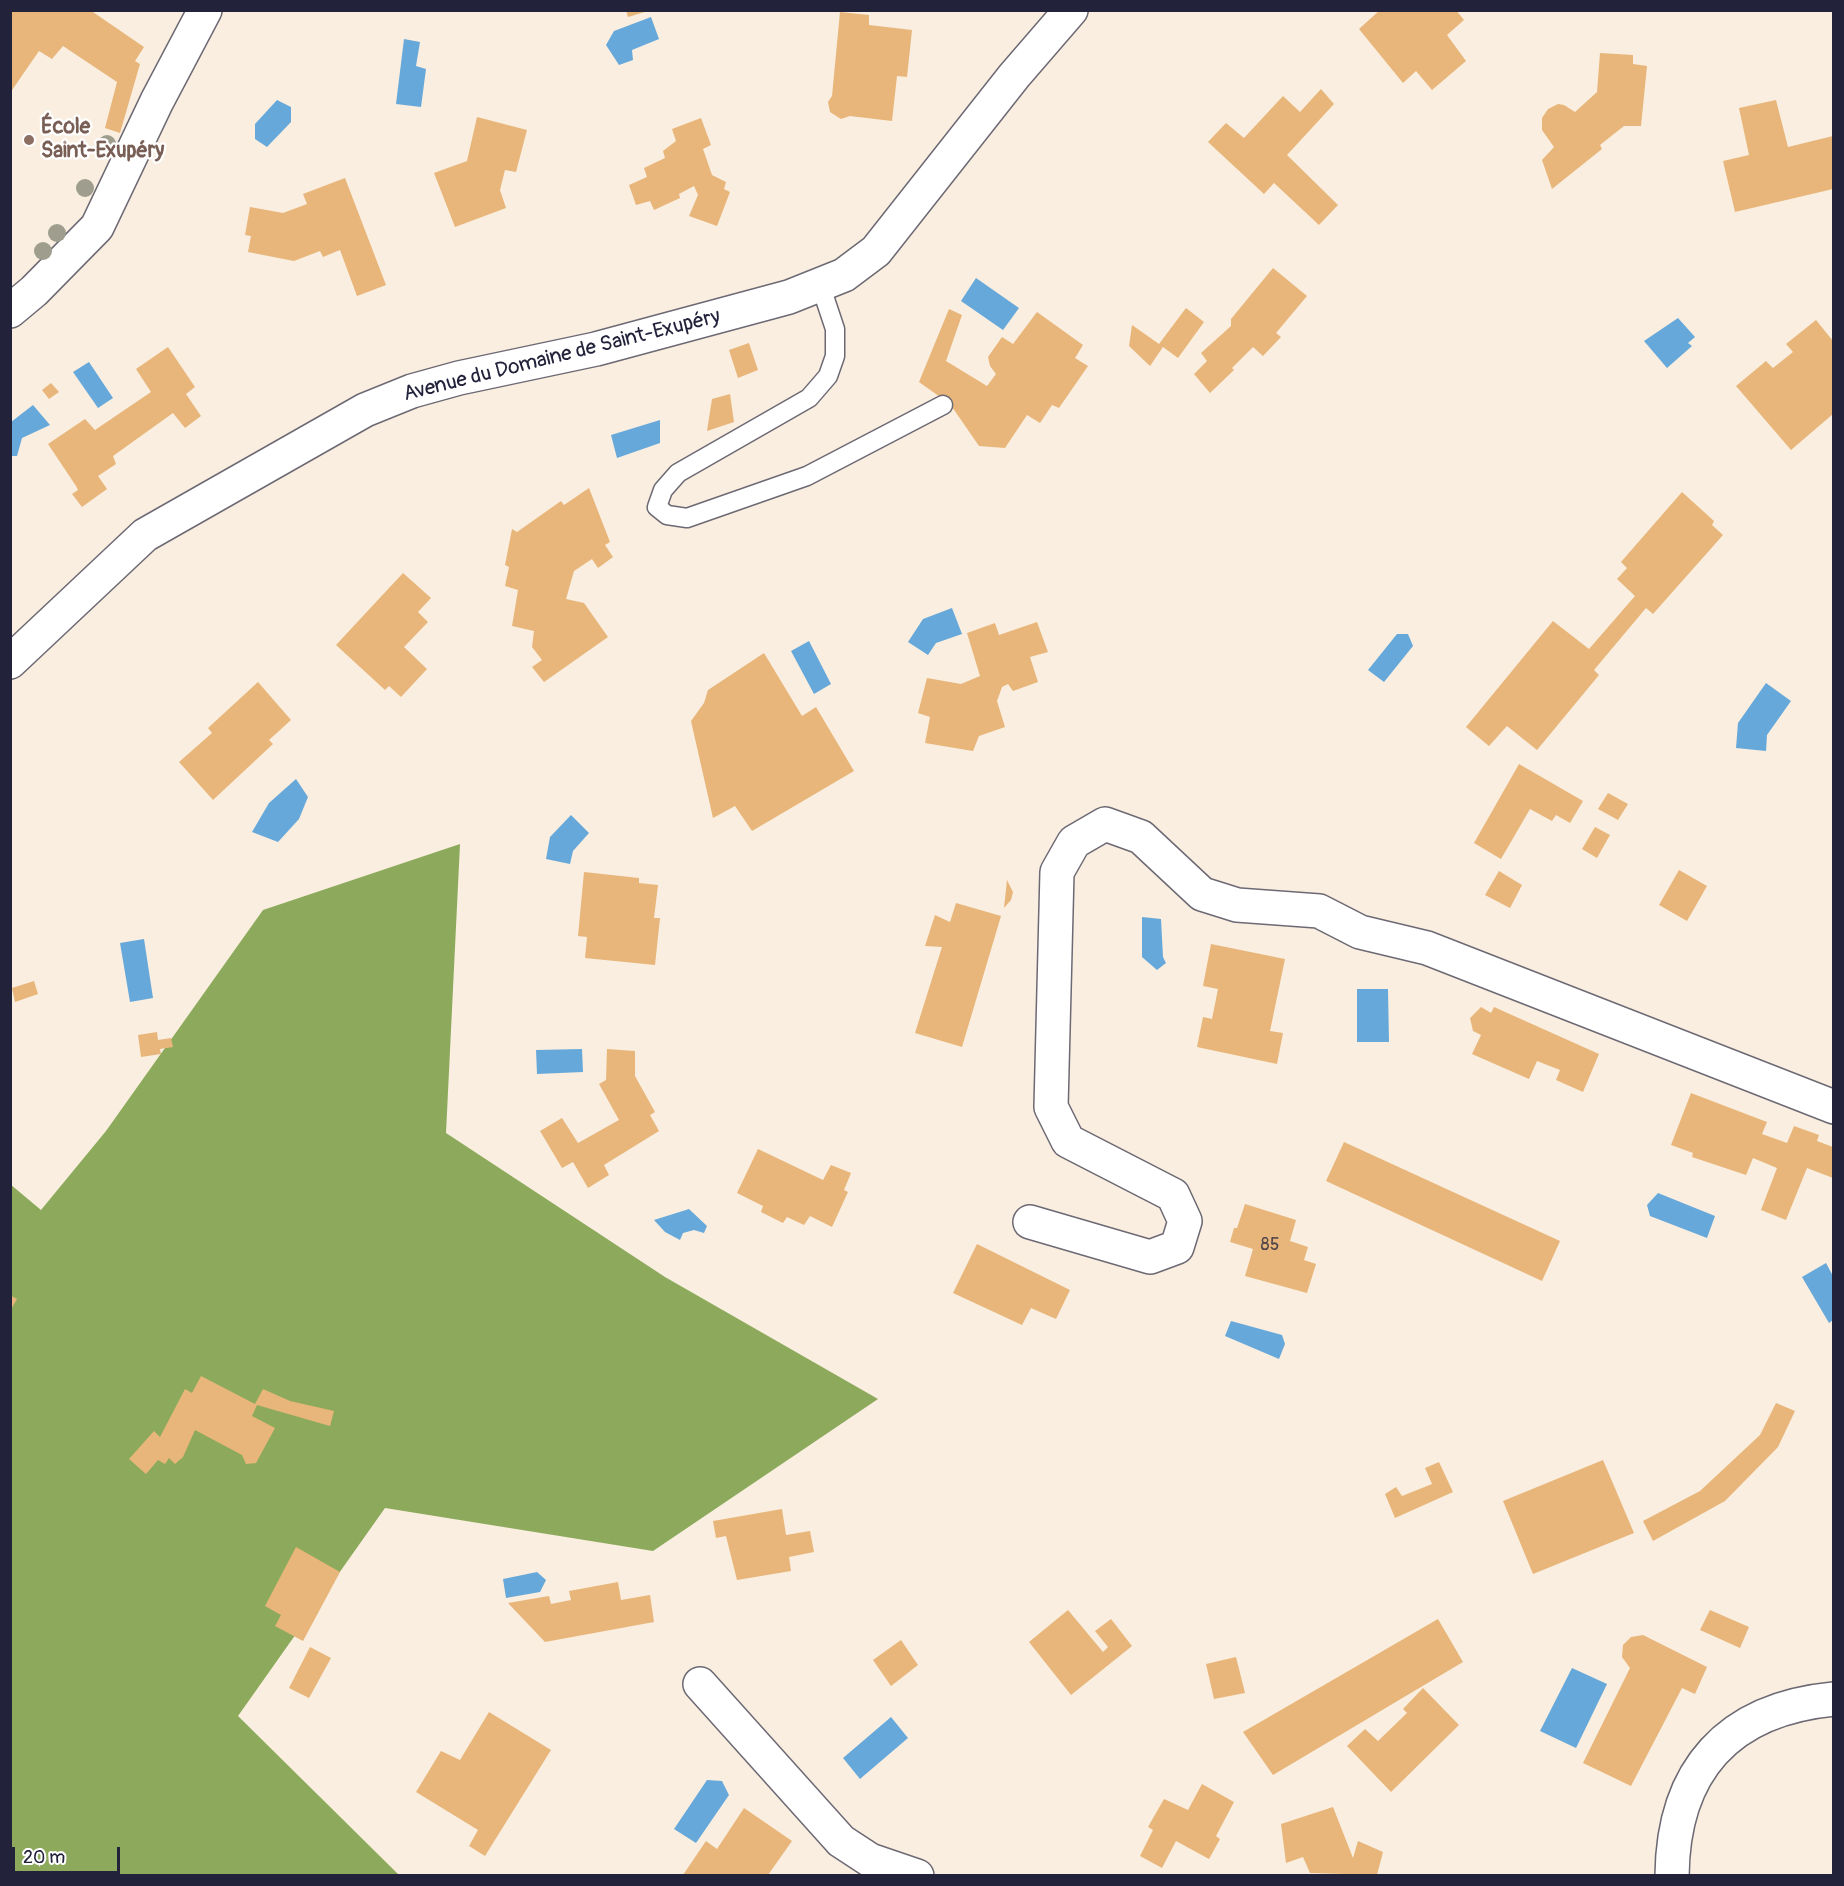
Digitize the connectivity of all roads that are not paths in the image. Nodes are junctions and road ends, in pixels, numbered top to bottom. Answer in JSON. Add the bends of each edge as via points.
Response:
{"nodes":[{"id":1,"x":205,"y":10,"type":"edge"},
{"id":2,"x":1071,"y":10,"type":"edge"},
{"id":3,"x":821,"y":286,"type":"junction"},
{"id":4,"x":10,"y":311,"type":"edge"},
{"id":5,"x":943,"y":405,"type":"dead end"},
{"id":6,"x":10,"y":662,"type":"edge"},
{"id":7,"x":1833,"y":1107,"type":"edge"},
{"id":8,"x":1030,"y":1222,"type":"dead end"},
{"id":9,"x":700,"y":1684,"type":"dead end"},
{"id":10,"x":1833,"y":1699,"type":"edge"},
{"id":11,"x":917,"y":1875,"type":"edge"},
{"id":12,"x":1672,"y":1875,"type":"edge"}],
"edges":[{"from":1,"to":4,"type":"street","via":[[97,227]]},
{"from":2,"to":3,"type":"street","name":"Avenue du Domaine de Saint-Exupéry","via":[[876,250],[844,275]]},
{"from":3,"to":5,"type":"lane","via":[[835,329],[835,356],[828,376],[809,398],[678,473],[663,490],[657,507],[667,515],[687,518],[796,480]]},
{"from":3,"to":6,"type":"street","name":"Avenue du Domaine de Saint-Exupéry","via":[[596,349],[449,380],[365,410],[145,535]]},
{"from":7,"to":8,"type":"street","via":[[1427,948],[1360,932],[1319,911],[1237,905],[1202,894],[1141,837],[1105,824],[1074,842],[1057,872],[1051,1107],[1068,1141],[1173,1195],[1185,1221],[1178,1247],[1150,1257]]},
{"from":9,"to":11,"type":"street","via":[[841,1841],[870,1860]]},
{"from":10,"to":12,"type":"street","via":[[1806,1701],[1771,1713],[1719,1743],[1698,1771],[1679,1812]]}]}
